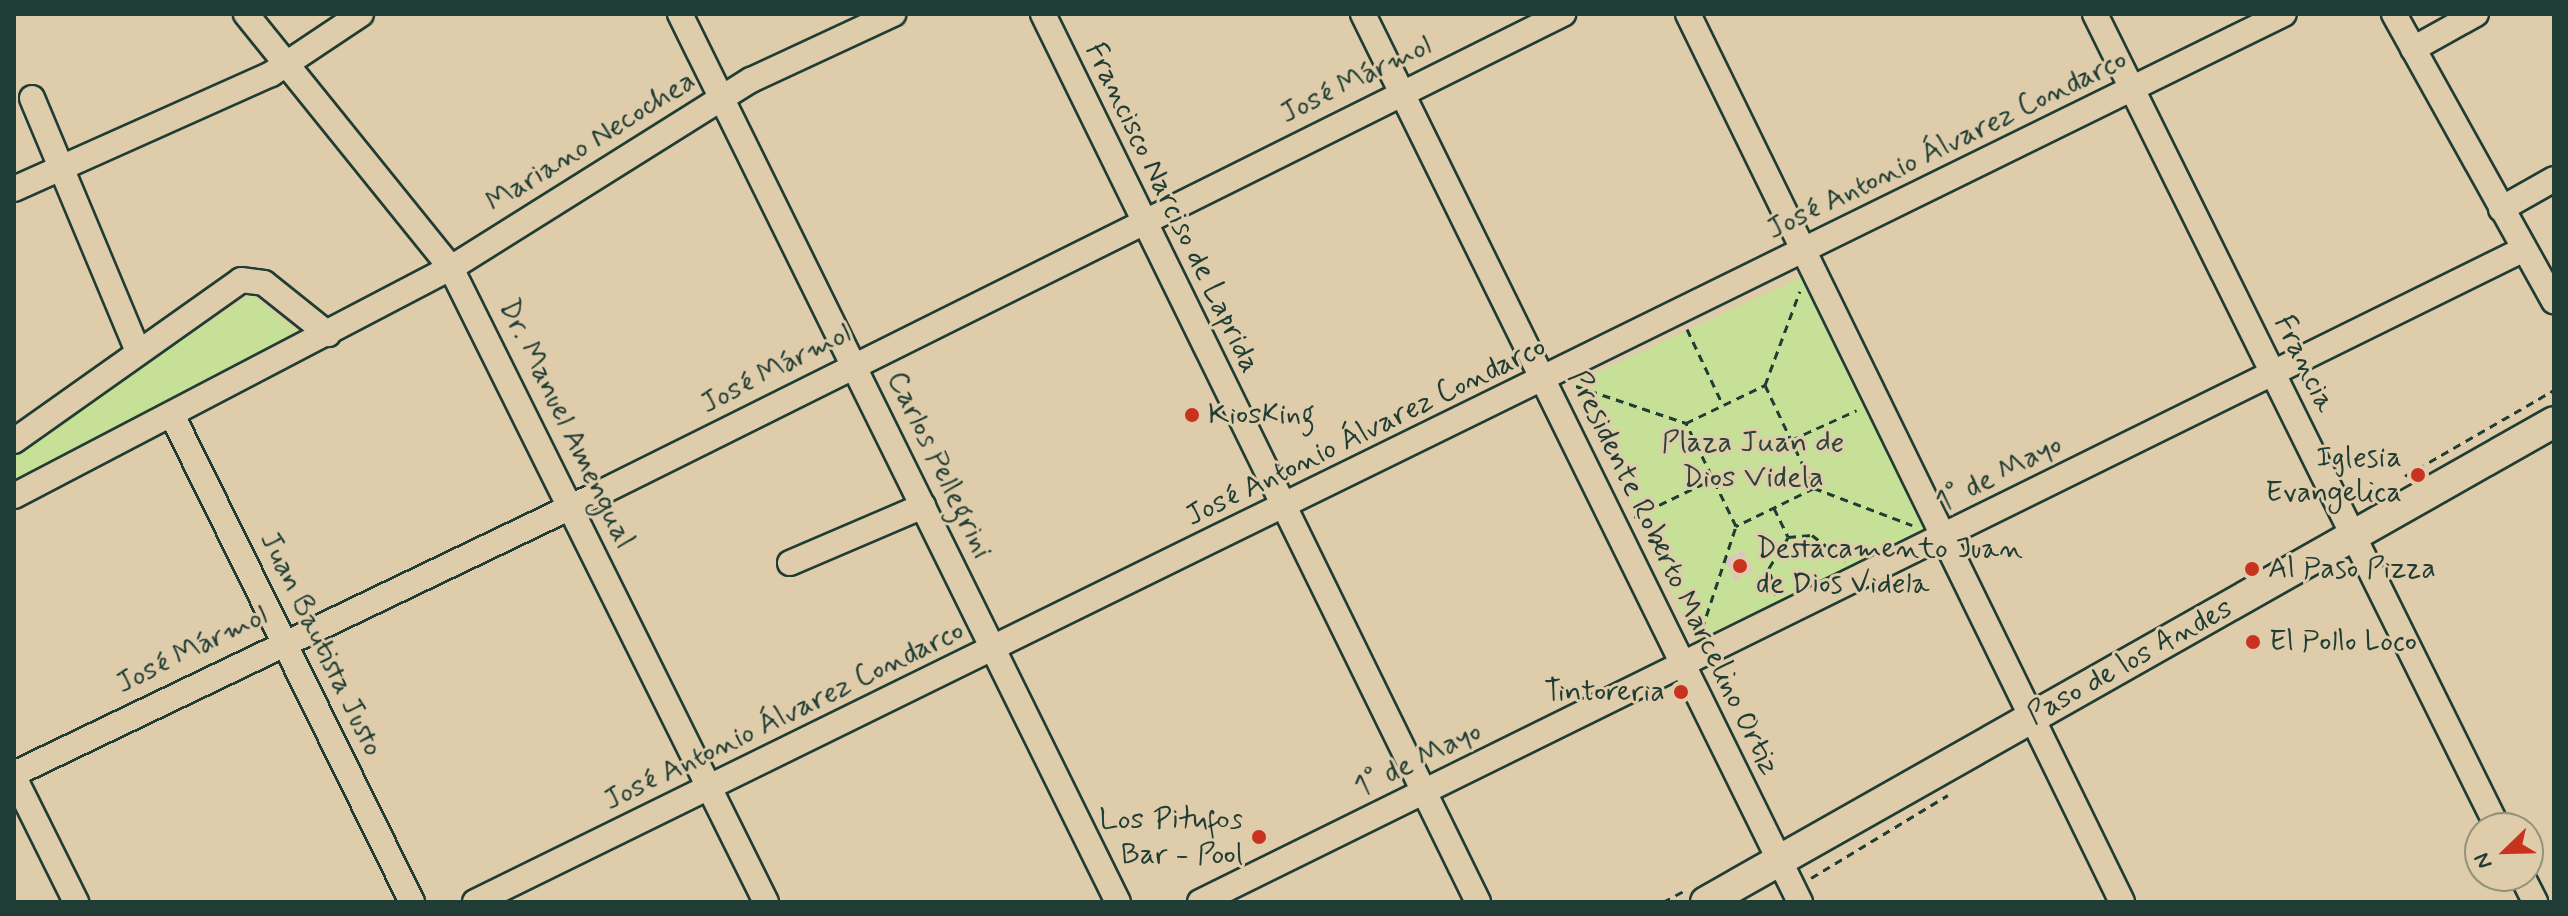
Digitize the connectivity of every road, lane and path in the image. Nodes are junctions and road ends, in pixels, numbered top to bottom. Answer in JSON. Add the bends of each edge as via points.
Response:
{"nodes":[{"id":1,"x":246,"y":14,"type":"edge"},
{"id":2,"x":361,"y":14,"type":"edge"},
{"id":3,"x":680,"y":14,"type":"edge"},
{"id":4,"x":893,"y":14,"type":"edge"},
{"id":5,"x":1043,"y":14,"type":"edge"},
{"id":6,"x":1363,"y":14,"type":"edge"},
{"id":7,"x":1563,"y":14,"type":"edge"},
{"id":8,"x":1688,"y":14,"type":"edge"},
{"id":9,"x":2095,"y":14,"type":"edge"},
{"id":10,"x":2284,"y":14,"type":"edge"},
{"id":11,"x":2394,"y":14,"type":"edge"},
{"id":12,"x":2476,"y":14,"type":"edge"},
{"id":13,"x":2413,"y":49,"type":"junction"},
{"id":14,"x":287,"y":65,"type":"junction"},
{"id":15,"x":2132,"y":89,"type":"junction"},
{"id":16,"x":1402,"y":94,"type":"junction"},
{"id":17,"x":32,"y":98,"type":"dead end"},
{"id":18,"x":721,"y":98,"type":"junction"},
{"id":19,"x":62,"y":168,"type":"junction"},
{"id":20,"x":2554,"y":179,"type":"edge"},
{"id":21,"x":14,"y":189,"type":"edge"},
{"id":22,"x":2501,"y":209,"type":"junction"},
{"id":23,"x":1143,"y":221,"type":"junction"},
{"id":24,"x":2524,"y":249,"type":"junction"},
{"id":25,"x":1805,"y":263,"type":"junction"},
{"id":26,"x":451,"y":268,"type":"junction"},
{"id":27,"x":2554,"y":301,"type":"edge"},
{"id":28,"x":1679,"y":312,"type":"junction"},
{"id":29,"x":328,"y":334,"type":"junction"},
{"id":30,"x":138,"y":351,"type":"junction"},
{"id":31,"x":854,"y":365,"type":"junction"},
{"id":32,"x":2272,"y":371,"type":"junction"},
{"id":33,"x":1542,"y":381,"type":"junction"},
{"id":34,"x":1575,"y":385,"type":"dead end"},
{"id":35,"x":1765,"y":385,"type":"junction"},
{"id":36,"x":1878,"y":401,"type":"junction"},
{"id":37,"x":1723,"y":405,"type":"junction"},
{"id":38,"x":172,"y":415,"type":"junction"},
{"id":39,"x":2554,"y":422,"type":"edge"},
{"id":40,"x":1686,"y":423,"type":"junction"},
{"id":41,"x":1791,"y":440,"type":"junction"},
{"id":42,"x":14,"y":441,"type":"edge"},
{"id":43,"x":1713,"y":479,"type":"junction"},
{"id":44,"x":1814,"y":488,"type":"junction"},
{"id":45,"x":14,"y":496,"type":"edge"},
{"id":46,"x":570,"y":505,"type":"junction"},
{"id":47,"x":923,"y":506,"type":"junction"},
{"id":48,"x":1774,"y":508,"type":"junction"},
{"id":49,"x":1282,"y":509,"type":"junction"},
{"id":50,"x":1736,"y":526,"type":"junction"},
{"id":51,"x":1614,"y":527,"type":"junction"},
{"id":52,"x":1936,"y":534,"type":"junction"},
{"id":53,"x":1788,"y":537,"type":"junction"},
{"id":54,"x":2353,"y":537,"type":"junction"},
{"id":55,"x":790,"y":563,"type":"dead end"},
{"id":56,"x":1850,"y":568,"type":"dead end"},
{"id":57,"x":1778,"y":602,"type":"dead end"},
{"id":58,"x":283,"y":641,"type":"junction"},
{"id":59,"x":1698,"y":641,"type":"dead end"},
{"id":60,"x":994,"y":650,"type":"junction"},
{"id":61,"x":1682,"y":666,"type":"junction"},
{"id":62,"x":2030,"y":717,"type":"junction"},
{"id":63,"x":14,"y":775,"type":"edge"},
{"id":64,"x":710,"y":788,"type":"junction"},
{"id":65,"x":1422,"y":794,"type":"junction"},
{"id":66,"x":2490,"y":812,"type":"edge"},
{"id":67,"x":1779,"y":859,"type":"junction"},
{"id":68,"x":76,"y":902,"type":"edge"},
{"id":69,"x":412,"y":902,"type":"edge"},
{"id":70,"x":475,"y":902,"type":"edge"},
{"id":71,"x":766,"y":902,"type":"edge"},
{"id":72,"x":1118,"y":902,"type":"edge"},
{"id":73,"x":1200,"y":902,"type":"edge"},
{"id":74,"x":1478,"y":902,"type":"edge"},
{"id":75,"x":1706,"y":902,"type":"edge"},
{"id":76,"x":1800,"y":902,"type":"edge"},
{"id":77,"x":2122,"y":902,"type":"edge"}],
"edges":[{"from":1,"to":14,"type":"street","name":"Dr. Manuel Amengual"},
{"from":2,"to":14,"type":"street"},
{"from":3,"to":18,"type":"street","name":"Carlos Pellegrini"},
{"from":4,"to":18,"type":"street","name":"Mariano Necochea"},
{"from":5,"to":23,"type":"street","name":"Francisco Narciso de Laprida"},
{"from":6,"to":16,"type":"street","name":"Presidente Roberto Marcelino Ortiz"},
{"from":7,"to":16,"type":"street","name":"José Mármol"},
{"from":8,"to":25,"type":"street"},
{"from":9,"to":15,"type":"street","name":"Francia"},
{"from":10,"to":15,"type":"street","name":"José Antonio Álvarez Condarco"},
{"from":11,"to":13,"type":"street"},
{"from":12,"to":13,"type":"street"},
{"from":13,"to":22,"type":"street"},
{"from":14,"to":19,"type":"street"},
{"from":14,"to":26,"type":"street","name":"Dr. Manuel Amengual"},
{"from":15,"to":25,"type":"street","name":"José Antonio Álvarez Condarco"},
{"from":15,"to":32,"type":"street","name":"Francia"},
{"from":16,"to":23,"type":"street","name":"José Mármol"},
{"from":16,"to":33,"type":"street","name":"Presidente Roberto Marcelino Ortiz"},
{"from":17,"to":19,"type":"street"},
{"from":18,"to":26,"type":"street","name":"Mariano Necochea"},
{"from":18,"to":31,"type":"street","name":"Carlos Pellegrini"},
{"from":19,"to":21,"type":"street"},
{"from":19,"to":30,"type":"street"},
{"from":20,"to":22,"type":"street"},
{"from":22,"to":24,"type":"street"},
{"from":23,"to":31,"type":"street","name":"José Mármol"},
{"from":23,"to":49,"type":"street","name":"Francisco Narciso de Laprida"},
{"from":24,"to":27,"type":"street"},
{"from":24,"to":32,"type":"street","name":"1° de Mayo"},
{"from":25,"to":28,"type":"street","name":"José Antonio Álvarez Condarco"},
{"from":25,"to":35,"type":"path"},
{"from":25,"to":36,"type":"street"},
{"from":26,"to":29,"type":"street","name":"Mariano Necochea"},
{"from":26,"to":46,"type":"street","name":"Dr. Manuel Amengual"},
{"from":28,"to":33,"type":"street","name":"José Antonio Álvarez Condarco"},
{"from":28,"to":37,"type":"path"},
{"from":29,"to":30,"type":"street","via":[[252,279]]},
{"from":29,"to":38,"type":"street","name":"Mariano Necochea"},
{"from":30,"to":42,"type":"street"},
{"from":31,"to":46,"type":"street","name":"José Mármol"},
{"from":31,"to":47,"type":"street","name":"Carlos Pellegrini"},
{"from":32,"to":52,"type":"street","name":"1° de Mayo"},
{"from":32,"to":54,"type":"street","name":"Francia"},
{"from":33,"to":49,"type":"street","name":"José Antonio Álvarez Condarco"},
{"from":33,"to":51,"type":"street","name":"Presidente Roberto Marcelino Ortiz"},
{"from":34,"to":40,"type":"path"},
{"from":35,"to":37,"type":"path"},
{"from":35,"to":41,"type":"path"},
{"from":36,"to":41,"type":"path"},
{"from":36,"to":52,"type":"street"},
{"from":37,"to":40,"type":"path"},
{"from":38,"to":45,"type":"street","name":"Mariano Necochea"},
{"from":38,"to":58,"type":"street","name":"Juan Bautista Justo"},
{"from":39,"to":54,"type":"main road","name":"Paso de los Andes"},
{"from":40,"to":43,"type":"path"},
{"from":41,"to":44,"type":"path"},
{"from":43,"to":50,"type":"path"},
{"from":43,"to":51,"type":"path"},
{"from":44,"to":48,"type":"path"},
{"from":44,"to":52,"type":"path"},
{"from":46,"to":58,"type":"street","name":"José Mármol"},
{"from":46,"to":64,"type":"street","name":"Dr. Manuel Amengual"},
{"from":47,"to":55,"type":"street"},
{"from":47,"to":60,"type":"street","name":"Carlos Pellegrini"},
{"from":48,"to":50,"type":"path"},
{"from":48,"to":53,"type":"path"},
{"from":49,"to":60,"type":"street","name":"José Antonio Álvarez Condarco"},
{"from":49,"to":65,"type":"street","name":"Francisco Narciso de Laprida"},
{"from":50,"to":59,"type":"path"},
{"from":51,"to":61,"type":"street","name":"Presidente Roberto Marcelino Ortiz"},
{"from":52,"to":61,"type":"street","name":"1° de Mayo"},
{"from":52,"to":62,"type":"street"},
{"from":53,"to":56,"type":"path","via":[[1812,535],[1834,545]]},
{"from":53,"to":57,"type":"path","via":[[1769,568]]},
{"from":54,"to":62,"type":"main road","name":"Paso de los Andes"},
{"from":54,"to":66,"type":"street","name":"Francia"},
{"from":58,"to":63,"type":"street","name":"José Mármol"},
{"from":58,"to":69,"type":"street","name":"Juan Bautista Justo"},
{"from":60,"to":64,"type":"street","name":"José Antonio Álvarez Condarco"},
{"from":60,"to":72,"type":"street","name":"Carlos Pellegrini"},
{"from":61,"to":65,"type":"street","name":"1° de Mayo"},
{"from":61,"to":67,"type":"street","name":"Presidente Roberto Marcelino Ortiz"},
{"from":62,"to":67,"type":"main road","name":"Paso de los Andes"},
{"from":62,"to":77,"type":"street"},
{"from":63,"to":68,"type":"street"},
{"from":64,"to":70,"type":"street","name":"José Antonio Álvarez Condarco"},
{"from":64,"to":71,"type":"street","name":"Dr. Manuel Amengual"},
{"from":65,"to":73,"type":"street","name":"1° de Mayo"},
{"from":65,"to":74,"type":"street","name":"Francisco Narciso de Laprida"},
{"from":67,"to":75,"type":"main road","name":"Paso de los Andes"},
{"from":67,"to":76,"type":"street","name":"Presidente Roberto Marcelino Ortiz"}]}
